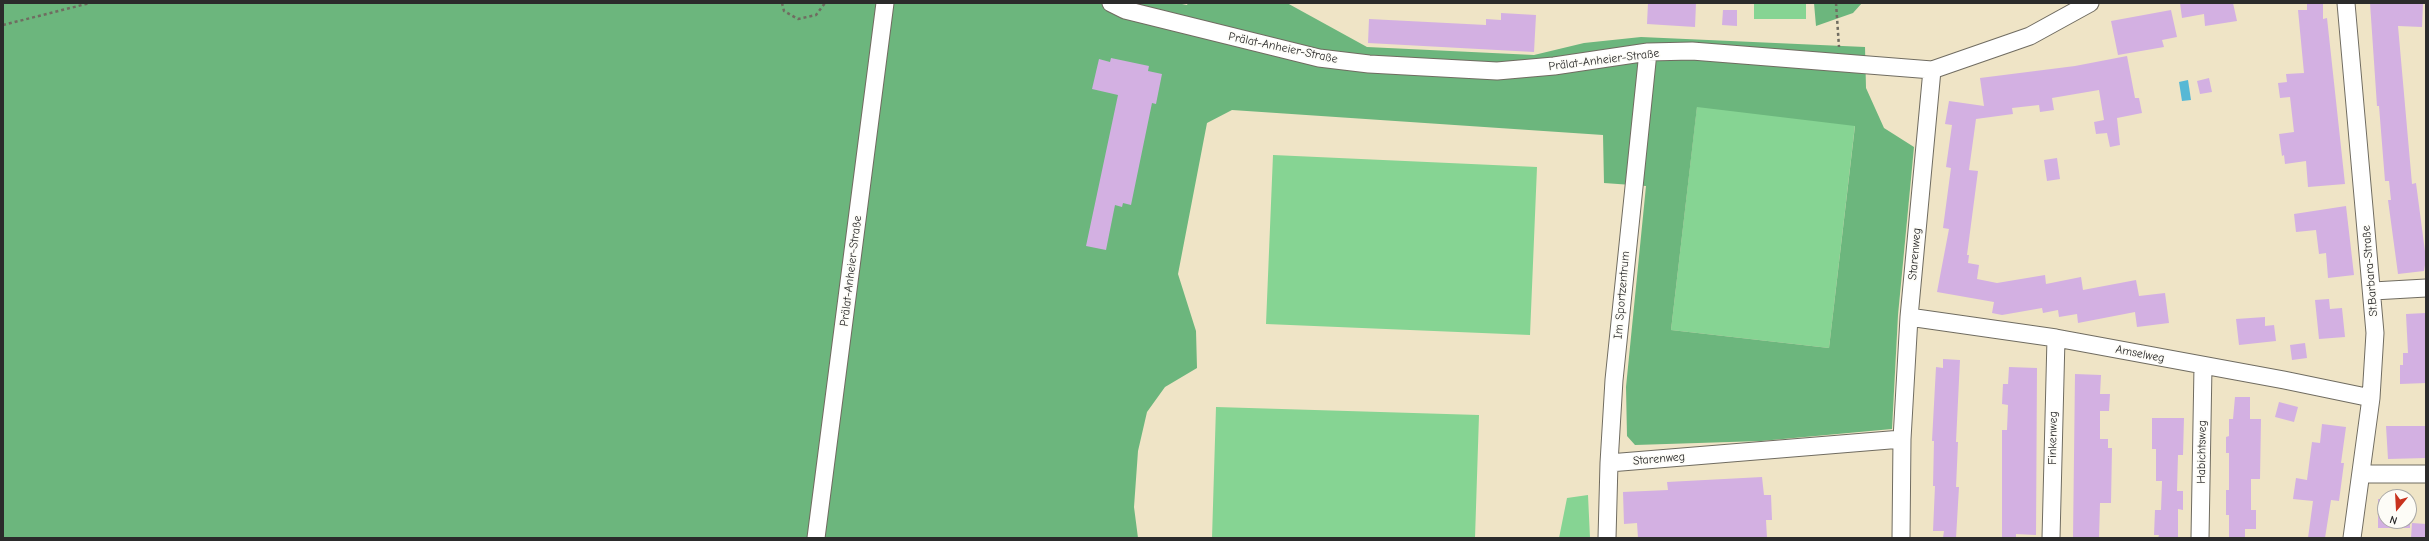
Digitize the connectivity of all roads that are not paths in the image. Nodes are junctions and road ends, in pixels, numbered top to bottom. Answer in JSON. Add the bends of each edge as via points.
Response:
{"nodes":[{"id":1,"x":885,"y":3,"type":"edge"},
{"id":2,"x":1111,"y":3,"type":"edge"},
{"id":3,"x":2090,"y":3,"type":"edge"},
{"id":4,"x":2346,"y":3,"type":"edge"},
{"id":5,"x":1648,"y":52,"type":"junction"},
{"id":6,"x":1932,"y":70,"type":"junction"},
{"id":7,"x":2426,"y":288,"type":"edge"},
{"id":8,"x":2373,"y":291,"type":"junction"},
{"id":9,"x":1909,"y":317,"type":"junction"},
{"id":10,"x":2056,"y":338,"type":"junction"},
{"id":11,"x":2203,"y":366,"type":"junction"},
{"id":12,"x":2371,"y":398,"type":"junction"},
{"id":13,"x":1902,"y":439,"type":"junction"},
{"id":14,"x":1609,"y":463,"type":"junction"},
{"id":15,"x":2361,"y":474,"type":"junction"},
{"id":16,"x":2426,"y":474,"type":"edge"},
{"id":17,"x":816,"y":538,"type":"edge"},
{"id":18,"x":1607,"y":538,"type":"edge"},
{"id":19,"x":1901,"y":538,"type":"edge"},
{"id":20,"x":2051,"y":538,"type":"edge"},
{"id":21,"x":2200,"y":538,"type":"edge"},
{"id":22,"x":2352,"y":538,"type":"edge"}],
"edges":[{"from":1,"to":17,"type":"street","name":"Prälat-Anheier-Straße"},
{"from":2,"to":5,"type":"street","name":"Prälat-Anheier-Straße","via":[[1125,10],[1318,58],[1369,64],[1498,71],[1547,67]]},
{"from":3,"to":6,"type":"street","name":"Prälat-Anheier-Straße","via":[[2030,36]]},
{"from":4,"to":8,"type":"street","name":"St.Barbara-Straße"},
{"from":5,"to":6,"type":"street","name":"Prälat-Anheier-Straße","via":[[1692,51]]},
{"from":5,"to":14,"type":"street","name":"Im Sportzentrum","via":[[1628,235]]},
{"from":6,"to":9,"type":"street","name":"Starenweg"},
{"from":7,"to":8,"type":"street"},
{"from":8,"to":12,"type":"street","name":"St.Barbara-Straße","via":[[2375,333]]},
{"from":9,"to":10,"type":"street","name":"Amselweg"},
{"from":9,"to":13,"type":"street","name":"Starenweg"},
{"from":10,"to":11,"type":"street","name":"Amselweg"},
{"from":10,"to":20,"type":"street","name":"Finkenweg"},
{"from":11,"to":12,"type":"street","name":"Amselweg"},
{"from":11,"to":21,"type":"street","name":"Habichtsweg"},
{"from":12,"to":15,"type":"street","name":"St.Barbara-Straße"},
{"from":13,"to":14,"type":"street","name":"Starenweg"},
{"from":13,"to":19,"type":"street","name":"Starenweg"},
{"from":14,"to":18,"type":"street","name":"Im Sportzentrum"},
{"from":15,"to":16,"type":"street"},
{"from":15,"to":22,"type":"street","name":"St.Barbara-Straße"}]}
